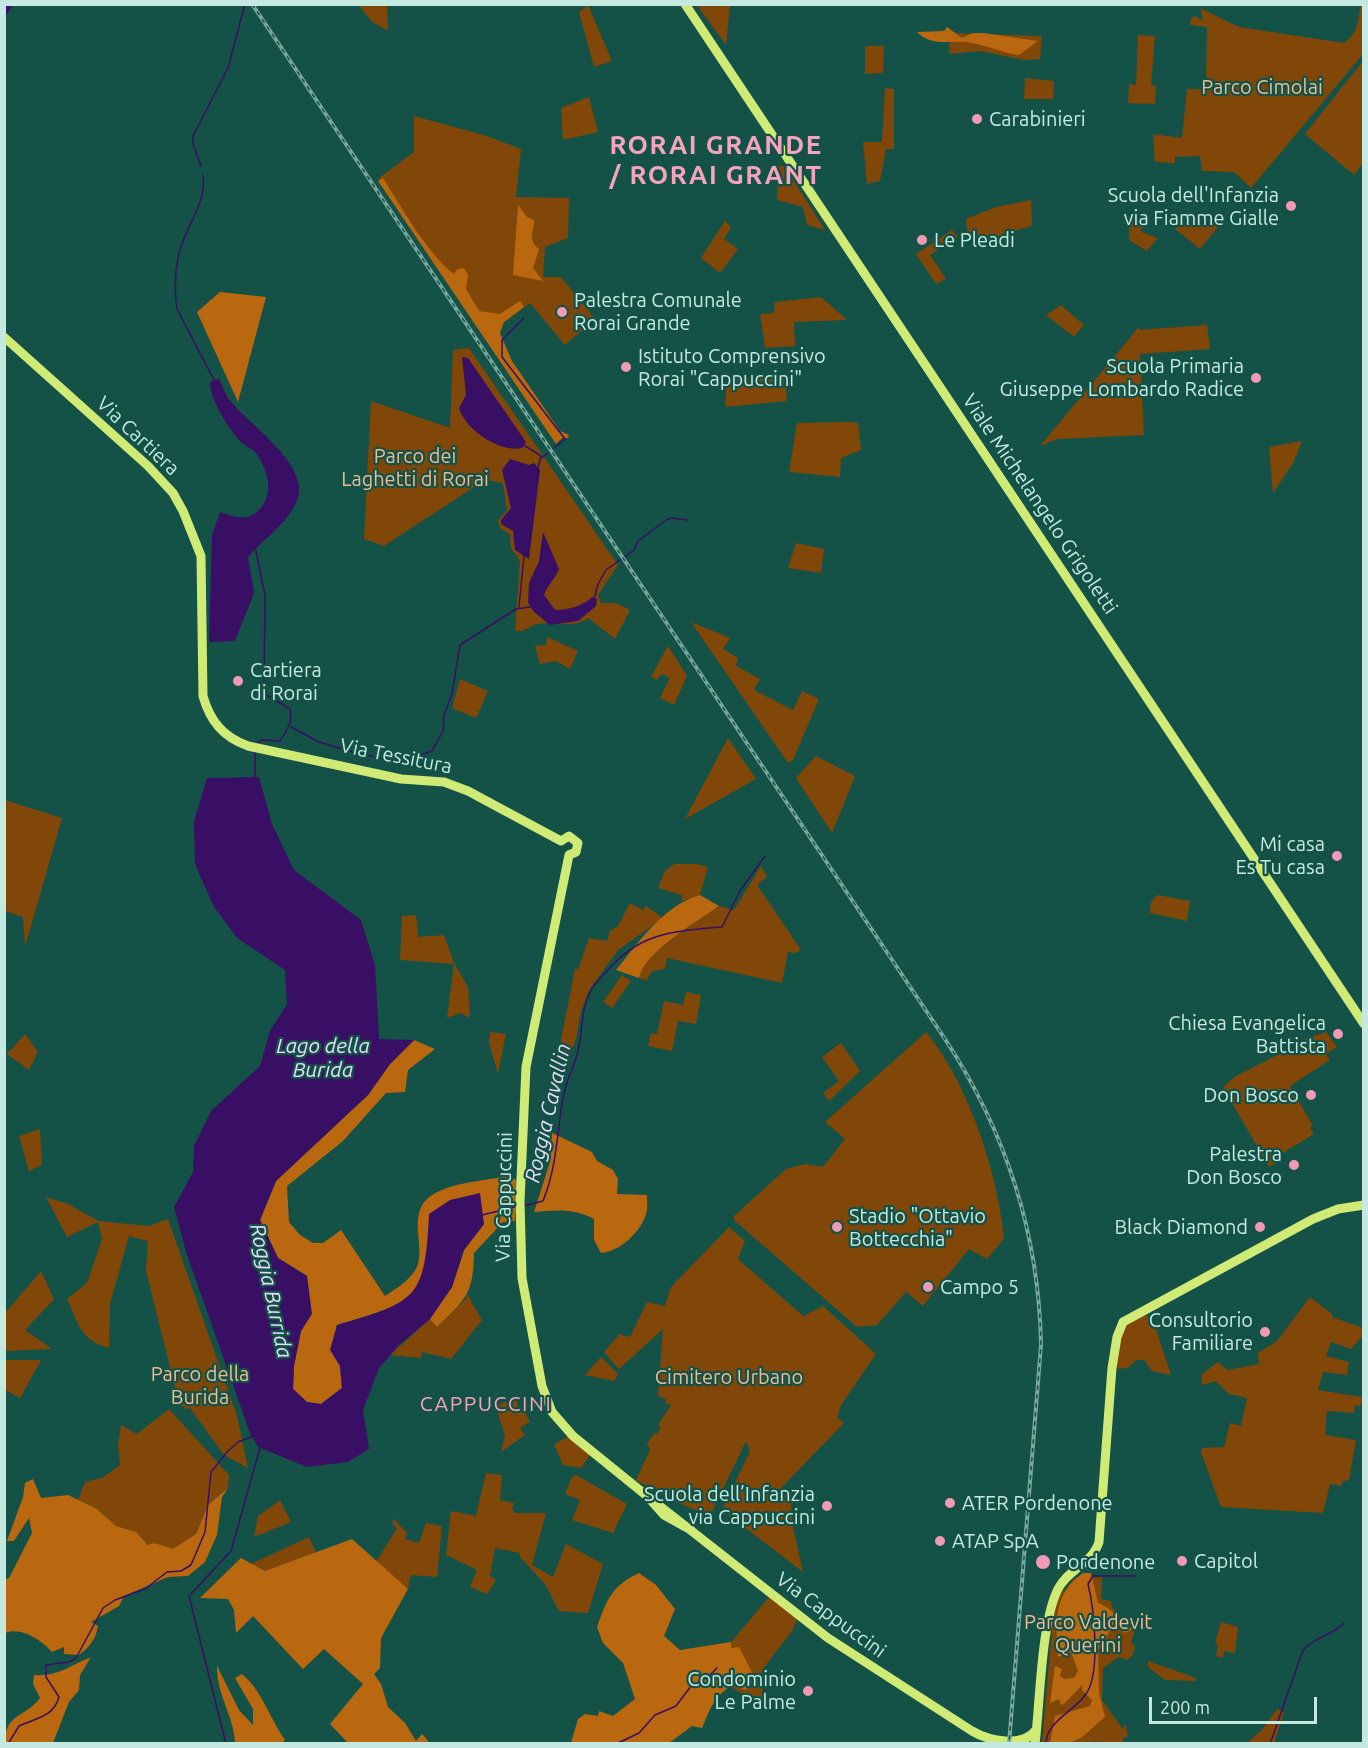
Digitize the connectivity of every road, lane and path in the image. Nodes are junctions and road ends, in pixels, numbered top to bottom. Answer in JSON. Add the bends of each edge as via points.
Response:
{"nodes":[{"id":1,"x":685,"y":4,"type":"edge"},
{"id":2,"x":4,"y":337,"type":"edge"},
{"id":3,"x":248,"y":746,"type":"joint"},
{"id":4,"x":561,"y":841,"type":"junction"},
{"id":5,"x":569,"y":855,"type":"junction"},
{"id":6,"x":1364,"y":1024,"type":"edge"},
{"id":7,"x":1364,"y":1205,"type":"edge"},
{"id":8,"x":955,"y":1721,"type":"junction"},
{"id":9,"x":1037,"y":1728,"type":"junction"},
{"id":10,"x":984,"y":1743,"type":"edge"},
{"id":11,"x":1035,"y":1743,"type":"edge"}],
"edges":[{"from":1,"to":6,"type":"main road","name":"Viale Michelangelo Grigoletti"},
{"from":2,"to":3,"type":"main road","name":"Via Cartiera","via":[[148,466],[172,494],[201,556],[201,670],[207,710],[220,730]]},
{"from":3,"to":4,"type":"main road","name":"Via Tessitura","via":[[401,779],[444,782]]},
{"from":4,"to":5,"type":"main road","via":[[561,849]]},
{"from":4,"to":5,"type":"main road","via":[[569,836],[578,843],[576,852]]},
{"from":5,"to":8,"type":"main road","name":"Via Cappuccini","via":[[526,1067],[520,1201],[522,1278],[542,1386],[552,1412],[573,1436],[828,1638]]},
{"from":7,"to":9,"type":"main road","via":[[1338,1209],[1313,1219],[1123,1322],[1112,1368],[1099,1542],[1090,1558],[1063,1580],[1051,1606]]},
{"from":8,"to":9,"type":"main road","name":"Via Cappuccini","via":[[982,1737],[999,1740],[1022,1741]]},
{"from":8,"to":10,"type":"main road","name":"Via Cappuccini"},
{"from":9,"to":11,"type":"main road"}]}
